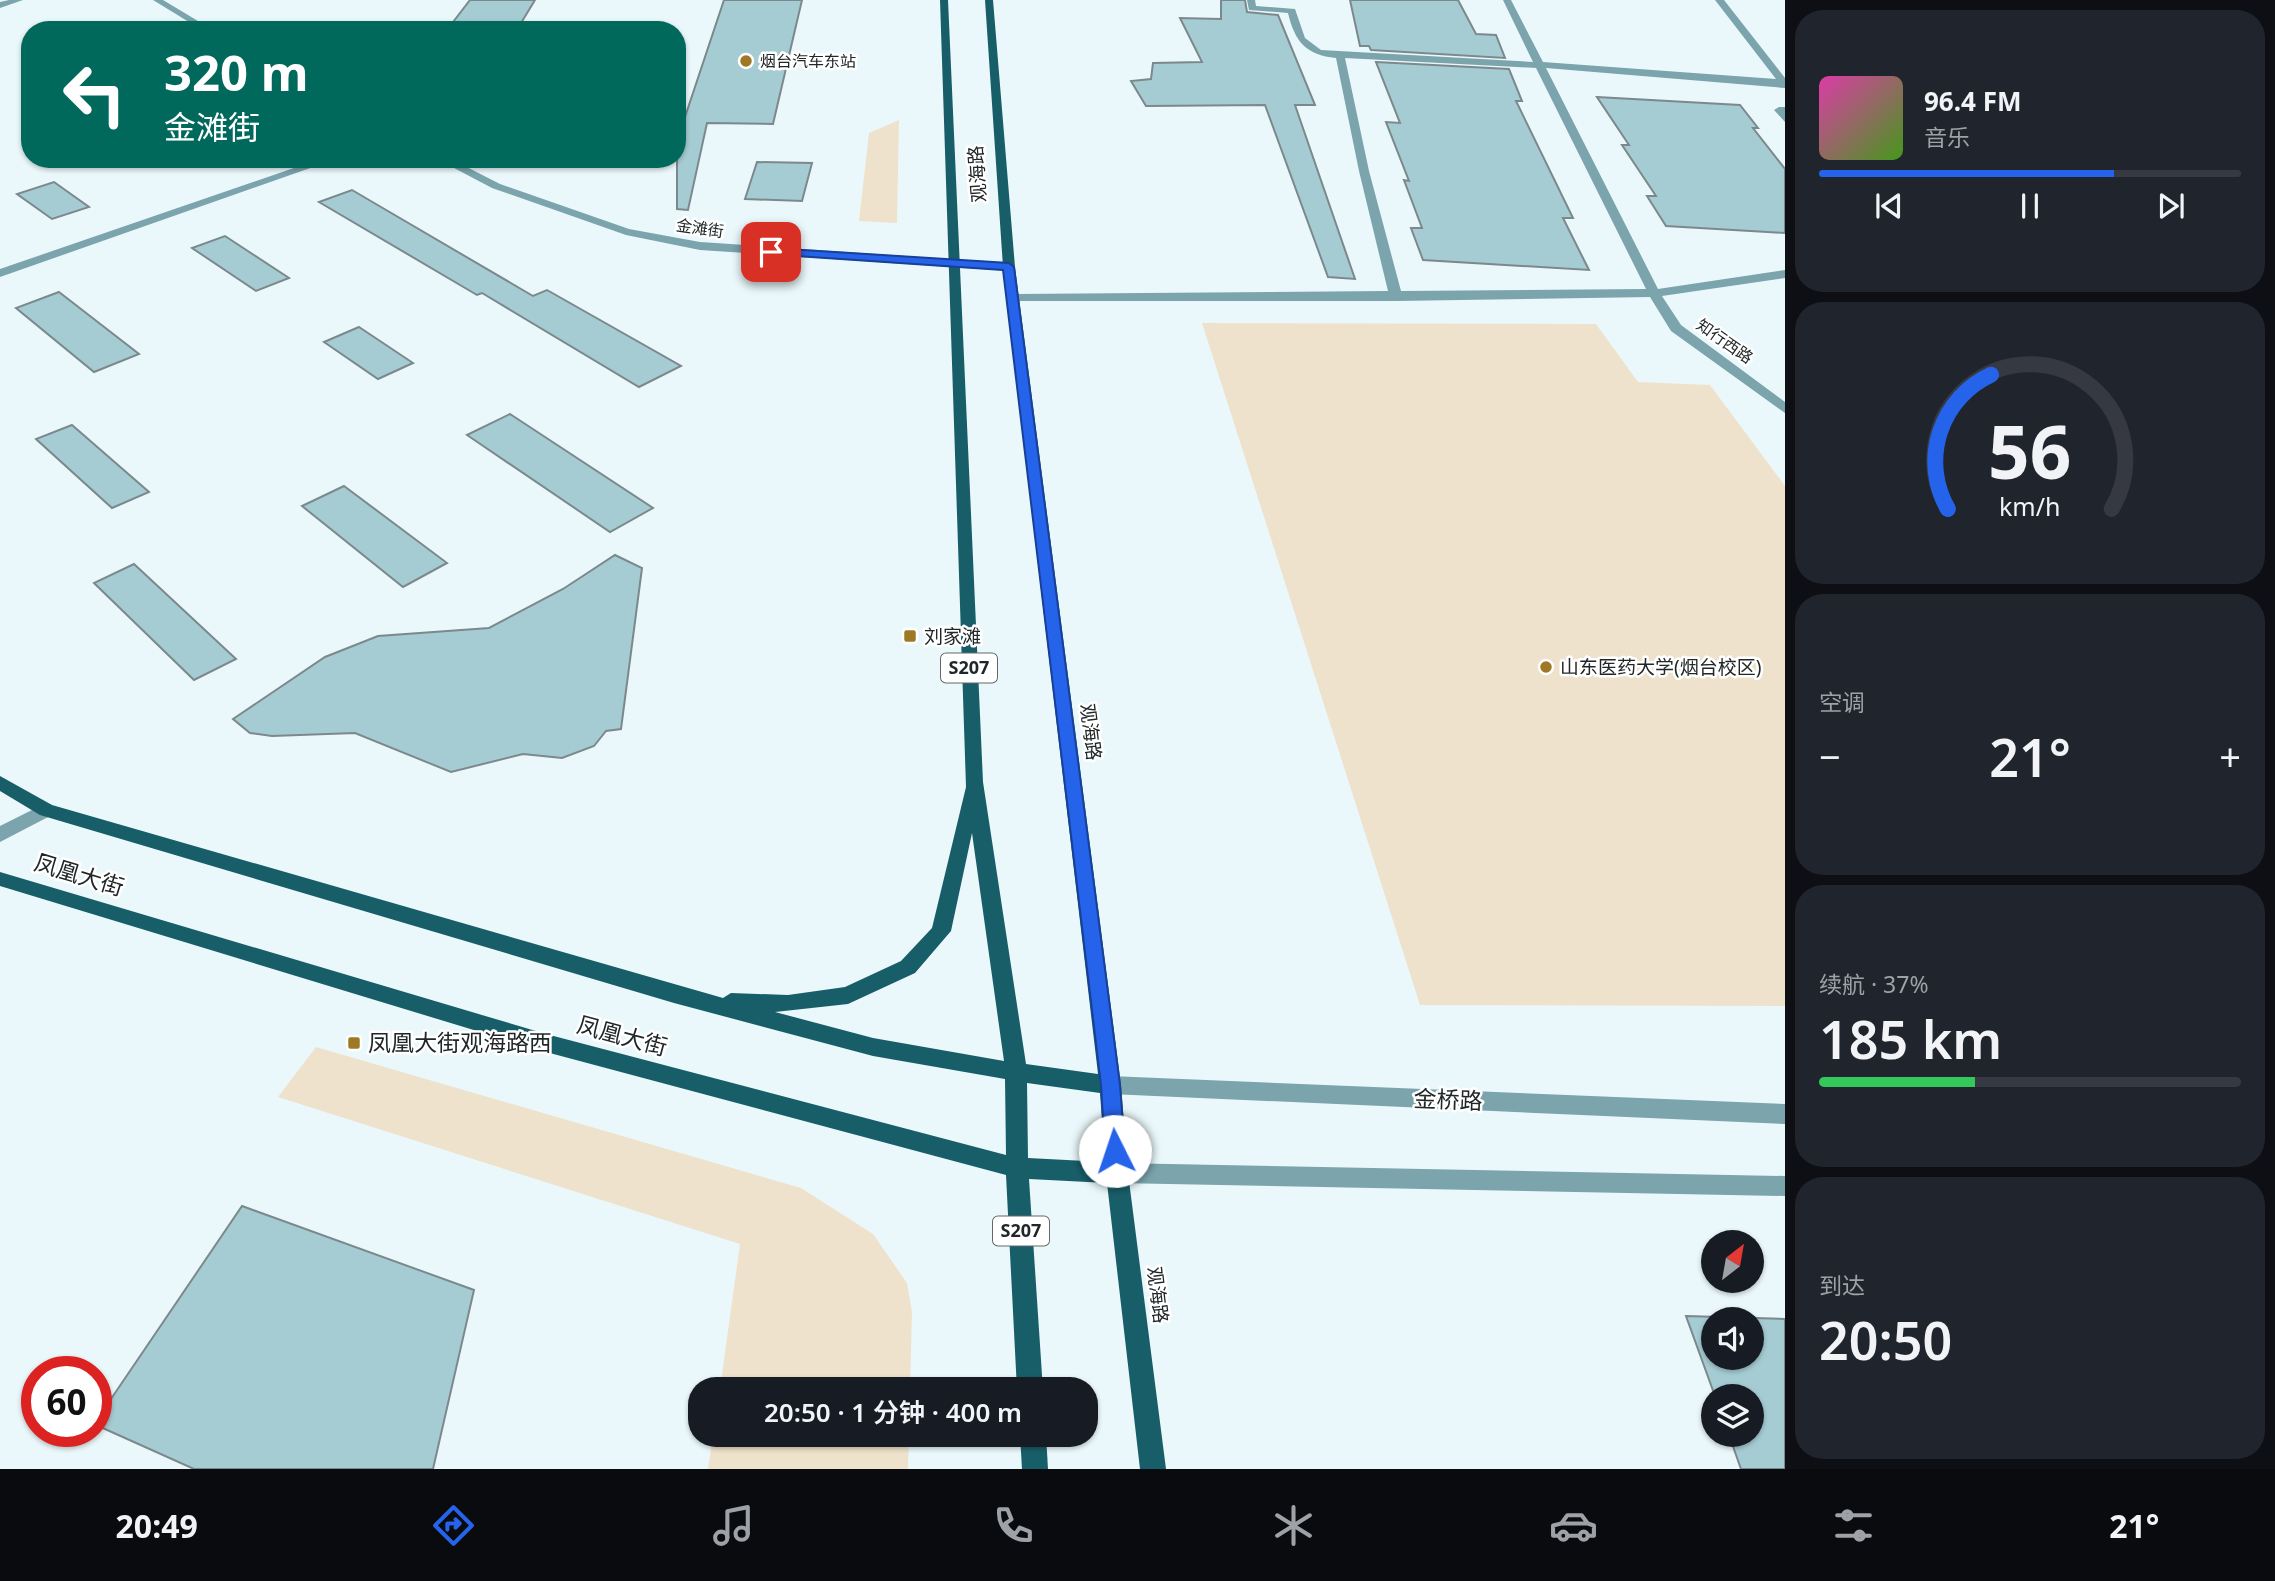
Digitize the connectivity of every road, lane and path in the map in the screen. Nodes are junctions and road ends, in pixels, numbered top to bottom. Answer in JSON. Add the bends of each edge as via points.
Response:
{"nodes":[{"id":1,"x":19,"y":0,"type":"edge"},
{"id":2,"x":157,"y":0,"type":"edge"},
{"id":3,"x":944,"y":0,"type":"edge"},
{"id":4,"x":989,"y":0,"type":"edge"},
{"id":5,"x":1251,"y":0,"type":"edge"},
{"id":6,"x":1507,"y":0,"type":"edge"},
{"id":7,"x":1720,"y":0,"type":"edge"},
{"id":8,"x":0,"y":5,"type":"edge"},
{"id":9,"x":193,"y":21,"type":"edge"},
{"id":10,"x":1340,"y":55,"type":"junction"},
{"id":11,"x":1539,"y":65,"type":"junction"},
{"id":12,"x":1784,"y":84,"type":"edge"},
{"id":13,"x":1785,"y":110,"type":"edge"},
{"id":14,"x":1785,"y":119,"type":"edge"},
{"id":15,"x":305,"y":168,"type":"edge"},
{"id":16,"x":460,"y":168,"type":"edge"},
{"id":17,"x":953,"y":261,"type":"junction"},
{"id":18,"x":1009,"y":267,"type":"junction"},
{"id":19,"x":0,"y":273,"type":"edge"},
{"id":20,"x":1785,"y":274,"type":"edge"},
{"id":21,"x":1654,"y":293,"type":"junction"},
{"id":22,"x":1396,"y":297,"type":"junction"},
{"id":23,"x":1012,"y":298,"type":"junction"},
{"id":24,"x":1785,"y":409,"type":"edge"},
{"id":25,"x":974,"y":782,"type":"junction"},
{"id":26,"x":0,"y":783,"type":"edge"},
{"id":27,"x":46,"y":810,"type":"junction"},
{"id":28,"x":0,"y":835,"type":"edge"},
{"id":29,"x":0,"y":879,"type":"edge"},
{"id":30,"x":699,"y":1001,"type":"junction"},
{"id":31,"x":1016,"y":1072,"type":"junction"},
{"id":32,"x":1110,"y":1085,"type":"junction"},
{"id":33,"x":1785,"y":1114,"type":"edge"},
{"id":34,"x":1017,"y":1168,"type":"junction"},
{"id":35,"x":1117,"y":1173,"type":"junction"},
{"id":36,"x":1785,"y":1186,"type":"edge"},
{"id":37,"x":1029,"y":1377,"type":"edge"},
{"id":38,"x":1034,"y":1447,"type":"edge"},
{"id":39,"x":1035,"y":1469,"type":"edge"},
{"id":40,"x":1153,"y":1469,"type":"edge"}],
"edges":[{"from":1,"to":8,"type":"street"},
{"from":2,"to":9,"type":"street"},
{"from":3,"to":17,"type":"main road","name":"观海路","number":"S207"},
{"from":4,"to":18,"type":"main road","name":"观海路"},
{"from":5,"to":10,"type":"street","via":[[1252,8],[1292,11],[1298,38],[1308,49]]},
{"from":6,"to":11,"type":"street","name":"知行西路"},
{"from":7,"to":12,"type":"street"},
{"from":10,"to":11,"type":"street"},
{"from":10,"to":22,"type":"street"},
{"from":11,"to":12,"type":"street"},
{"from":11,"to":21,"type":"street","name":"知行西路"},
{"from":13,"to":14,"type":"street","via":[[1779,110]]},
{"from":15,"to":19,"type":"street"},
{"from":16,"to":17,"type":"street","name":"金滩街","via":[[496,186],[626,232],[700,246]]},
{"from":17,"to":18,"type":"street","name":"金滩街"},
{"from":17,"to":25,"type":"main road","name":"观海路","number":"S207"},
{"from":18,"to":23,"type":"main road","name":"观海路"},
{"from":20,"to":21,"type":"street"},
{"from":21,"to":22,"type":"street"},
{"from":21,"to":24,"type":"street","name":"知行西路","via":[[1676,328]]},
{"from":22,"to":23,"type":"street"},
{"from":23,"to":32,"type":"main road","name":"观海路"},
{"from":25,"to":30,"type":"main road","via":[[941,931],[908,967],[848,995],[788,1004]]},
{"from":25,"to":31,"type":"main road","name":"观海路","number":"S207"},
{"from":26,"to":27,"type":"main road"},
{"from":27,"to":28,"type":"street"},
{"from":27,"to":30,"type":"main road"},
{"from":29,"to":34,"type":"main road","name":"凤凰大街","via":[[546,1043]]},
{"from":30,"to":31,"type":"main road","via":[[873,1047]]},
{"from":31,"to":32,"type":"main road"},
{"from":31,"to":34,"type":"main road","name":"观海路","number":"S207"},
{"from":32,"to":33,"type":"street","name":"金桥路"},
{"from":32,"to":35,"type":"main road","name":"观海路"},
{"from":34,"to":35,"type":"main road","name":"凤凰大街"},
{"from":34,"to":37,"type":"main road","name":"观海路","number":"S207"},
{"from":35,"to":36,"type":"street"},
{"from":35,"to":40,"type":"main road","name":"观海路"},
{"from":38,"to":39,"type":"main road"}]}
